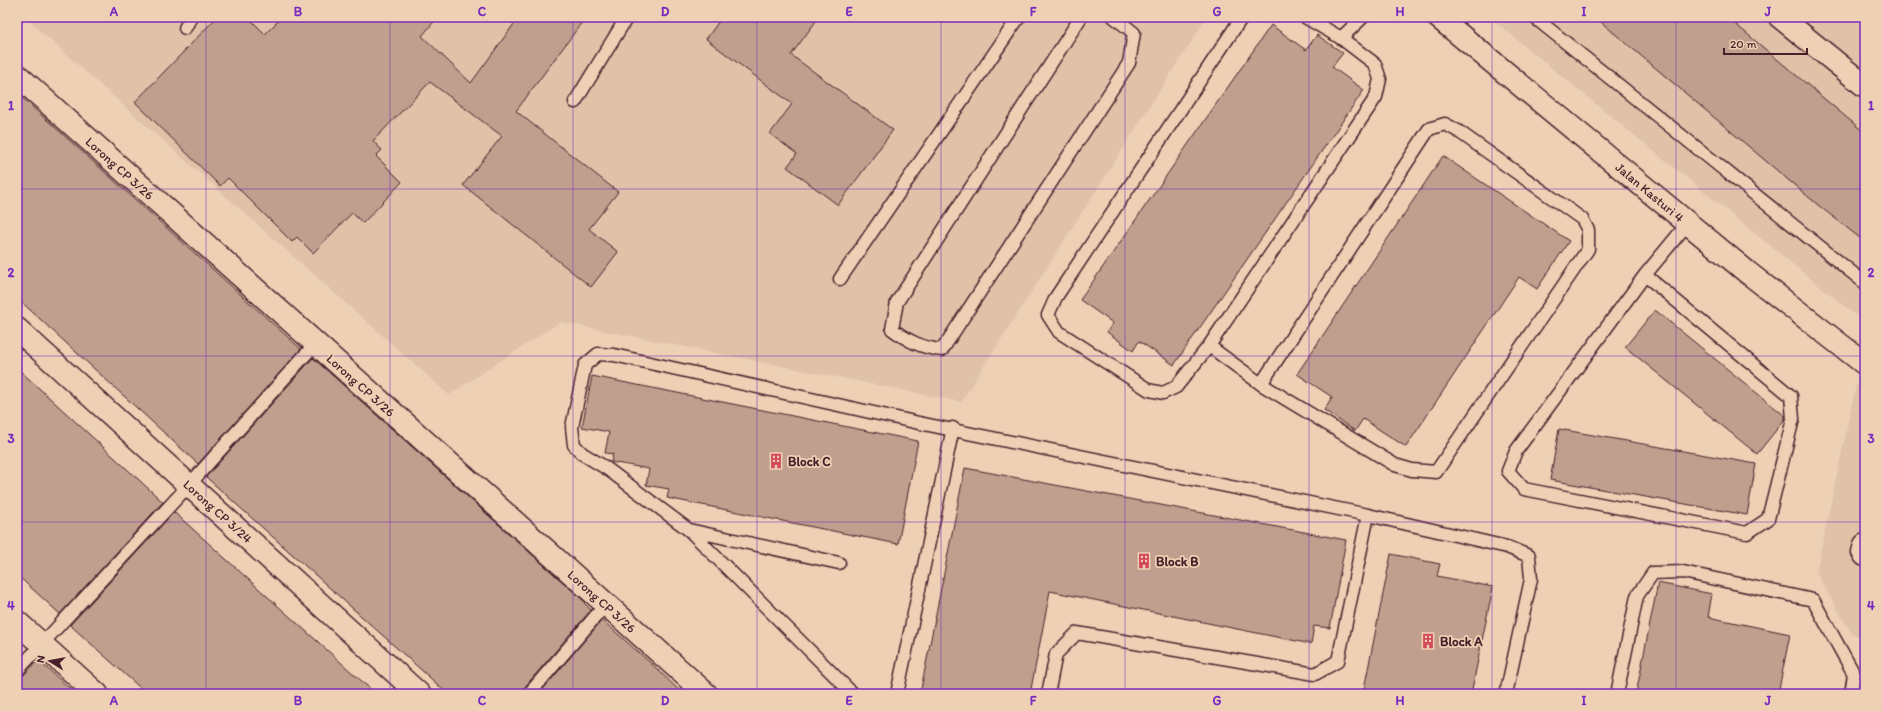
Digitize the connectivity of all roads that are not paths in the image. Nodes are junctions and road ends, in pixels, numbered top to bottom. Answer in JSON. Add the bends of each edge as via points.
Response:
{"nodes":[{"id":1,"x":191,"y":17,"type":"edge"},
{"id":2,"x":627,"y":17,"type":"edge"},
{"id":3,"x":1019,"y":17,"type":"edge"},
{"id":4,"x":1081,"y":17,"type":"edge"},
{"id":5,"x":1114,"y":17,"type":"edge"},
{"id":6,"x":1242,"y":17,"type":"edge"},
{"id":7,"x":1305,"y":17,"type":"edge"},
{"id":8,"x":1363,"y":17,"type":"edge"},
{"id":9,"x":1438,"y":17,"type":"edge"},
{"id":10,"x":1534,"y":17,"type":"edge"},
{"id":11,"x":1780,"y":17,"type":"edge"},
{"id":12,"x":1548,"y":21,"type":"edge"},
{"id":13,"x":185,"y":28,"type":"dead end"},
{"id":14,"x":1341,"y":38,"type":"junction"},
{"id":15,"x":17,"y":75,"type":"edge"},
{"id":16,"x":1865,"y":86,"type":"edge"},
{"id":17,"x":575,"y":102,"type":"dead end"},
{"id":18,"x":1688,"y":223,"type":"junction"},
{"id":19,"x":1645,"y":275,"type":"junction"},
{"id":20,"x":840,"y":279,"type":"dead end"},
{"id":21,"x":1865,"y":283,"type":"edge"},
{"id":22,"x":17,"y":329,"type":"edge"},
{"id":23,"x":315,"y":344,"type":"junction"},
{"id":24,"x":1209,"y":346,"type":"junction"},
{"id":25,"x":1865,"y":364,"type":"edge"},
{"id":26,"x":1261,"y":384,"type":"junction"},
{"id":27,"x":953,"y":428,"type":"junction"},
{"id":28,"x":189,"y":485,"type":"junction"},
{"id":29,"x":1368,"y":515,"type":"junction"},
{"id":30,"x":689,"y":530,"type":"junction"},
{"id":31,"x":1865,"y":545,"type":"edge"},
{"id":32,"x":1865,"y":555,"type":"edge"},
{"id":33,"x":839,"y":563,"type":"dead end"},
{"id":34,"x":606,"y":604,"type":"junction"},
{"id":35,"x":17,"y":622,"type":"edge"},
{"id":36,"x":42,"y":644,"type":"junction"},
{"id":37,"x":17,"y":671,"type":"edge"},
{"id":38,"x":97,"y":694,"type":"edge"},
{"id":39,"x":419,"y":694,"type":"edge"},
{"id":40,"x":529,"y":694,"type":"edge"},
{"id":41,"x":706,"y":694,"type":"edge"},
{"id":42,"x":853,"y":694,"type":"edge"},
{"id":43,"x":897,"y":694,"type":"edge"},
{"id":44,"x":1048,"y":694,"type":"edge"},
{"id":45,"x":1506,"y":694,"type":"edge"},
{"id":46,"x":1617,"y":694,"type":"edge"},
{"id":47,"x":1851,"y":694,"type":"edge"}],
"edges":[{"from":1,"to":13,"type":"lane"},
{"from":2,"to":17,"type":"lane"},
{"from":3,"to":20,"type":"lane"},
{"from":4,"to":5,"type":"lane","via":[[897,302],[892,329],[907,341],[942,350],[1129,63],[1134,33]]},
{"from":6,"to":24,"type":"lane","via":[[1056,296],[1048,315],[1059,332],[1149,390],[1162,393],[1176,387]]},
{"from":7,"to":14,"type":"lane"},
{"from":8,"to":14,"type":"lane"},
{"from":9,"to":18,"type":"street","name":"Jalan Kasturi 4"},
{"from":10,"to":12,"type":"lane"},
{"from":11,"to":16,"type":"street"},
{"from":12,"to":21,"type":"lane"},
{"from":14,"to":24,"type":"lane","via":[[1375,64],[1380,79],[1376,97]]},
{"from":15,"to":23,"type":"street","name":"Lorong CP 3/26"},
{"from":18,"to":19,"type":"lane"},
{"from":18,"to":25,"type":"street","name":"Jalan Kasturi 4"},
{"from":19,"to":19,"type":"lane","via":[[1791,396],[1793,419],[1768,519],[1747,533],[1524,489],[1508,471],[1516,451]]},
{"from":22,"to":28,"type":"street","name":"Lorong CP 3/24"},
{"from":23,"to":28,"type":"lane"},
{"from":23,"to":34,"type":"street","name":"Lorong CP 3/26"},
{"from":24,"to":26,"type":"lane"},
{"from":26,"to":26,"type":"lane","via":[[1395,465],[1412,470],[1436,472],[1588,249],[1588,230],[1582,219],[1458,131],[1445,124],[1429,129]]},
{"from":27,"to":29,"type":"lane"},
{"from":27,"to":30,"type":"lane","via":[[919,423],[614,355],[598,354],[586,365],[572,427],[574,445]]},
{"from":27,"to":43,"type":"lane"},
{"from":28,"to":36,"type":"lane"},
{"from":28,"to":39,"type":"street","name":"Lorong CP 3/24"},
{"from":29,"to":44,"type":"lane","via":[[1338,661],[1315,674],[1076,632],[1056,654]]},
{"from":29,"to":45,"type":"lane","via":[[1507,547],[1528,556],[1531,579]]},
{"from":30,"to":33,"type":"lane"},
{"from":30,"to":42,"type":"lane"},
{"from":31,"to":32,"type":"street"},
{"from":34,"to":40,"type":"lane"},
{"from":34,"to":41,"type":"street","name":"Lorong CP 3/26"},
{"from":35,"to":36,"type":"street"},
{"from":36,"to":37,"type":"lane"},
{"from":36,"to":38,"type":"street"},
{"from":46,"to":47,"type":"lane","via":[[1637,596],[1653,573],[1683,572],[1813,600],[1854,674]]}]}
